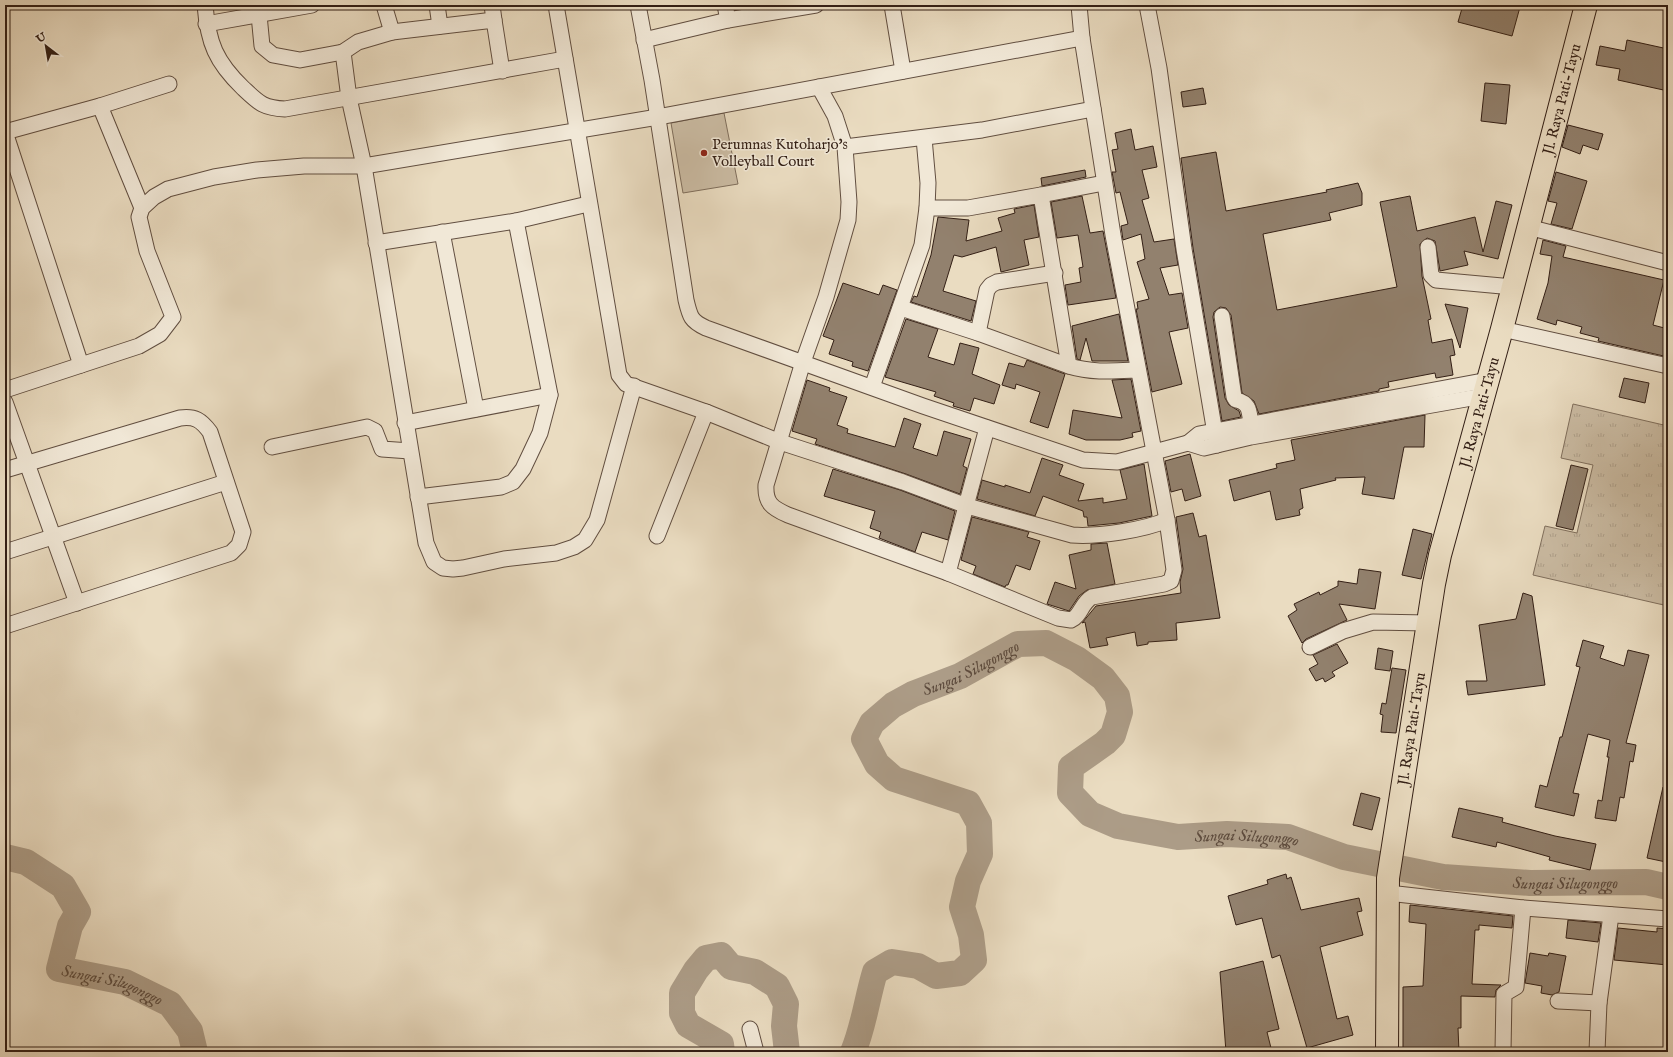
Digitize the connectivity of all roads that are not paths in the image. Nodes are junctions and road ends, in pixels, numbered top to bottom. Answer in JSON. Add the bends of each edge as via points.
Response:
{"nodes":[{"id":1,"x":205,"y":5,"type":"edge"},
{"id":2,"x":312,"y":5,"type":"edge"},
{"id":3,"x":384,"y":5,"type":"edge"},
{"id":4,"x":436,"y":5,"type":"edge"},
{"id":5,"x":492,"y":5,"type":"edge"},
{"id":6,"x":556,"y":5,"type":"edge"},
{"id":7,"x":638,"y":5,"type":"edge"},
{"id":8,"x":725,"y":5,"type":"edge"},
{"id":9,"x":816,"y":5,"type":"edge"},
{"id":10,"x":892,"y":5,"type":"edge"},
{"id":11,"x":1079,"y":5,"type":"edge"},
{"id":12,"x":1147,"y":5,"type":"edge"},
{"id":13,"x":1586,"y":5,"type":"edge"},
{"id":14,"x":259,"y":15,"type":"junction"},
{"id":15,"x":494,"y":20,"type":"junction"},
{"id":16,"x":728,"y":20,"type":"junction"},
{"id":17,"x":206,"y":24,"type":"junction"},
{"id":18,"x":440,"y":26,"type":"junction"},
{"id":19,"x":392,"y":32,"type":"junction"},
{"id":20,"x":1082,"y":38,"type":"junction"},
{"id":21,"x":644,"y":40,"type":"junction"},
{"id":22,"x":343,"y":52,"type":"junction"},
{"id":23,"x":564,"y":59,"type":"junction"},
{"id":24,"x":502,"y":71,"type":"junction"},
{"id":25,"x":904,"y":71,"type":"junction"},
{"id":26,"x":169,"y":84,"type":"dead end"},
{"id":27,"x":819,"y":87,"type":"junction"},
{"id":28,"x":349,"y":98,"type":"junction"},
{"id":29,"x":100,"y":106,"type":"junction"},
{"id":30,"x":1093,"y":109,"type":"junction"},
{"id":31,"x":658,"y":117,"type":"junction"},
{"id":32,"x":576,"y":129,"type":"junction"},
{"id":33,"x":5,"y":132,"type":"edge"},
{"id":34,"x":924,"y":138,"type":"junction"},
{"id":35,"x":845,"y":147,"type":"junction"},
{"id":36,"x":364,"y":166,"type":"junction"},
{"id":37,"x":1104,"y":183,"type":"junction"},
{"id":38,"x":1041,"y":195,"type":"junction"},
{"id":39,"x":588,"y":204,"type":"junction"},
{"id":40,"x":142,"y":208,"type":"junction"},
{"id":41,"x":927,"y":208,"type":"junction"},
{"id":42,"x":516,"y":220,"type":"junction"},
{"id":43,"x":1528,"y":227,"type":"junction"},
{"id":44,"x":442,"y":232,"type":"junction"},
{"id":45,"x":376,"y":243,"type":"junction"},
{"id":46,"x":1428,"y":247,"type":"dead end"},
{"id":47,"x":1668,"y":263,"type":"edge"},
{"id":48,"x":1055,"y":273,"type":"junction"},
{"id":49,"x":1513,"y":287,"type":"junction"},
{"id":50,"x":901,"y":308,"type":"junction"},
{"id":51,"x":1222,"y":316,"type":"dead end"},
{"id":52,"x":1502,"y":330,"type":"junction"},
{"id":53,"x":978,"y":333,"type":"junction"},
{"id":54,"x":803,"y":362,"type":"junction"},
{"id":55,"x":80,"y":365,"type":"junction"},
{"id":56,"x":1070,"y":366,"type":"junction"},
{"id":57,"x":1668,"y":366,"type":"edge"},
{"id":58,"x":1138,"y":370,"type":"junction"},
{"id":59,"x":634,"y":386,"type":"junction"},
{"id":60,"x":872,"y":387,"type":"junction"},
{"id":61,"x":1486,"y":388,"type":"junction"},
{"id":62,"x":5,"y":390,"type":"edge"},
{"id":63,"x":550,"y":395,"type":"junction"},
{"id":64,"x":5,"y":402,"type":"edge"},
{"id":65,"x":476,"y":409,"type":"junction"},
{"id":66,"x":706,"y":412,"type":"junction"},
{"id":67,"x":405,"y":423,"type":"junction"},
{"id":68,"x":1251,"y":424,"type":"junction"},
{"id":69,"x":1270,"y":427,"type":"junction"},
{"id":70,"x":987,"y":428,"type":"junction"},
{"id":71,"x":1216,"y":438,"type":"junction"},
{"id":72,"x":780,"y":442,"type":"junction"},
{"id":73,"x":272,"y":447,"type":"dead end"},
{"id":74,"x":410,"y":451,"type":"junction"},
{"id":75,"x":1154,"y":452,"type":"junction"},
{"id":76,"x":27,"y":464,"type":"junction"},
{"id":77,"x":5,"y":470,"type":"edge"},
{"id":78,"x":226,"y":482,"type":"junction"},
{"id":79,"x":418,"y":497,"type":"junction"},
{"id":80,"x":967,"y":506,"type":"junction"},
{"id":81,"x":1167,"y":520,"type":"junction"},
{"id":82,"x":53,"y":536,"type":"junction"},
{"id":83,"x":657,"y":536,"type":"dead end"},
{"id":84,"x":5,"y":552,"type":"edge"},
{"id":85,"x":948,"y":573,"type":"junction"},
{"id":86,"x":77,"y":603,"type":"junction"},
{"id":87,"x":1428,"y":623,"type":"junction"},
{"id":88,"x":5,"y":626,"type":"edge"},
{"id":89,"x":1310,"y":647,"type":"dead end"},
{"id":90,"x":1388,"y":886,"type":"junction"},
{"id":91,"x":1523,"y":908,"type":"junction"},
{"id":92,"x":1611,"y":915,"type":"junction"},
{"id":93,"x":1668,"y":919,"type":"edge"},
{"id":94,"x":1558,"y":1001,"type":"dead end"},
{"id":95,"x":1599,"y":1003,"type":"junction"},
{"id":96,"x":750,"y":1029,"type":"dead end"},
{"id":97,"x":756,"y":1052,"type":"edge"},
{"id":98,"x":1387,"y":1052,"type":"edge"},
{"id":99,"x":1503,"y":1052,"type":"edge"},
{"id":100,"x":1597,"y":1052,"type":"edge"}],
"edges":[{"from":1,"to":17,"type":"street"},
{"from":2,"to":14,"type":"street"},
{"from":3,"to":19,"type":"street"},
{"from":4,"to":18,"type":"street"},
{"from":5,"to":15,"type":"street"},
{"from":6,"to":23,"type":"street"},
{"from":7,"to":21,"type":"street"},
{"from":8,"to":16,"type":"street"},
{"from":9,"to":16,"type":"street"},
{"from":10,"to":25,"type":"street"},
{"from":11,"to":20,"type":"street"},
{"from":12,"to":71,"type":"street"},
{"from":13,"to":43,"type":"main road","name":"Jl. Raya Pati-Tayu"},
{"from":14,"to":17,"type":"street"},
{"from":14,"to":22,"type":"street","via":[[262,46],[273,55],[300,60]]},
{"from":15,"to":18,"type":"street"},
{"from":15,"to":24,"type":"street"},
{"from":16,"to":21,"type":"street"},
{"from":17,"to":28,"type":"street","via":[[219,62],[259,103],[269,108],[285,109]]},
{"from":18,"to":19,"type":"street"},
{"from":19,"to":22,"type":"street","via":[[358,42]]},
{"from":20,"to":25,"type":"street"},
{"from":20,"to":30,"type":"street"},
{"from":21,"to":31,"type":"street"},
{"from":22,"to":28,"type":"street"},
{"from":23,"to":24,"type":"street"},
{"from":23,"to":32,"type":"street"},
{"from":24,"to":28,"type":"street"},
{"from":25,"to":27,"type":"street"},
{"from":26,"to":29,"type":"street"},
{"from":27,"to":31,"type":"street"},
{"from":27,"to":35,"type":"street","via":[[835,116]]},
{"from":28,"to":36,"type":"street"},
{"from":29,"to":33,"type":"street"},
{"from":29,"to":40,"type":"street"},
{"from":30,"to":34,"type":"street"},
{"from":30,"to":37,"type":"street"},
{"from":31,"to":32,"type":"street"},
{"from":31,"to":54,"type":"street","via":[[690,316],[695,323],[706,328]]},
{"from":32,"to":36,"type":"street"},
{"from":32,"to":39,"type":"street"},
{"from":33,"to":55,"type":"street"},
{"from":34,"to":35,"type":"street"},
{"from":34,"to":41,"type":"street","via":[[928,183]]},
{"from":35,"to":54,"type":"street","via":[[848,220],[826,297]]},
{"from":36,"to":40,"type":"street","via":[[304,166],[214,177],[168,189]]},
{"from":36,"to":45,"type":"street"},
{"from":37,"to":38,"type":"street"},
{"from":37,"to":58,"type":"street"},
{"from":38,"to":41,"type":"street","via":[[968,208]]},
{"from":38,"to":48,"type":"street"},
{"from":39,"to":42,"type":"street"},
{"from":39,"to":59,"type":"street","via":[[619,375],[626,384]]},
{"from":40,"to":55,"type":"street","via":[[139,217],[147,250],[173,317],[160,334],[151,340]]},
{"from":41,"to":50,"type":"street","via":[[922,245]]},
{"from":42,"to":44,"type":"street"},
{"from":42,"to":63,"type":"street"},
{"from":43,"to":47,"type":"street"},
{"from":43,"to":49,"type":"main road","name":"Jl. Raya Pati-Tayu"},
{"from":44,"to":45,"type":"street"},
{"from":44,"to":65,"type":"street"},
{"from":45,"to":67,"type":"street"},
{"from":46,"to":49,"type":"street","via":[[1431,275],[1436,280]]},
{"from":48,"to":53,"type":"street","via":[[991,285],[987,290]]},
{"from":48,"to":56,"type":"street"},
{"from":49,"to":52,"type":"main road","name":"Jl. Raya Pati-Tayu"},
{"from":50,"to":53,"type":"street"},
{"from":50,"to":60,"type":"street"},
{"from":51,"to":68,"type":"street","via":[[1234,397],[1248,406]]},
{"from":52,"to":57,"type":"street"},
{"from":52,"to":61,"type":"main road","name":"Jl. Raya Pati-Tayu"},
{"from":53,"to":56,"type":"street"},
{"from":54,"to":60,"type":"street"},
{"from":54,"to":72,"type":"street"},
{"from":55,"to":62,"type":"street"},
{"from":56,"to":58,"type":"street","via":[[1099,372]]},
{"from":58,"to":75,"type":"street"},
{"from":59,"to":66,"type":"street"},
{"from":59,"to":79,"type":"street","via":[[597,520],[585,540],[574,547],[556,553],[504,559],[463,568],[443,568],[434,562],[429,553]]},
{"from":60,"to":70,"type":"street"},
{"from":61,"to":69,"type":"street"},
{"from":61,"to":87,"type":"main road","name":"Jl. Raya Pati-Tayu","via":[[1440,555]]},
{"from":63,"to":65,"type":"street"},
{"from":63,"to":79,"type":"street","via":[[540,433],[523,469],[513,482],[501,487]]},
{"from":64,"to":76,"type":"street"},
{"from":65,"to":67,"type":"street"},
{"from":66,"to":72,"type":"street"},
{"from":66,"to":83,"type":"street"},
{"from":67,"to":74,"type":"street"},
{"from":68,"to":69,"type":"street"},
{"from":68,"to":71,"type":"street"},
{"from":69,"to":71,"type":"street"},
{"from":70,"to":75,"type":"street","via":[[1083,460],[1117,462]]},
{"from":70,"to":80,"type":"street"},
{"from":71,"to":75,"type":"street","via":[[1199,434],[1188,443]]},
{"from":72,"to":80,"type":"street"},
{"from":72,"to":85,"type":"street","via":[[766,485],[766,495],[776,510]]},
{"from":73,"to":74,"type":"street","via":[[367,427],[375,431],[382,449]]},
{"from":74,"to":79,"type":"street"},
{"from":75,"to":81,"type":"street"},
{"from":76,"to":77,"type":"street"},
{"from":76,"to":78,"type":"street","via":[[180,418],[191,417],[202,422],[210,432]]},
{"from":76,"to":82,"type":"street"},
{"from":78,"to":82,"type":"street"},
{"from":78,"to":86,"type":"street","via":[[243,532],[239,545],[230,553]]},
{"from":80,"to":81,"type":"street","via":[[1072,535],[1085,536],[1155,525]]},
{"from":80,"to":85,"type":"street"},
{"from":81,"to":85,"type":"street","via":[[1174,570],[1171,581],[1092,597],[1085,601],[1071,620],[1058,618]]},
{"from":82,"to":84,"type":"street"},
{"from":82,"to":86,"type":"street"},
{"from":86,"to":88,"type":"street"},
{"from":87,"to":89,"type":"street","via":[[1373,622],[1343,631]]},
{"from":87,"to":90,"type":"main road","name":"Jl. Raya Pati-Tayu"},
{"from":90,"to":91,"type":"street"},
{"from":90,"to":98,"type":"main road"},
{"from":91,"to":92,"type":"street"},
{"from":91,"to":99,"type":"street","via":[[1516,987],[1504,994]]},
{"from":92,"to":93,"type":"street"},
{"from":92,"to":95,"type":"street"},
{"from":94,"to":95,"type":"street"},
{"from":95,"to":100,"type":"street"},
{"from":96,"to":97,"type":"street"}]}
